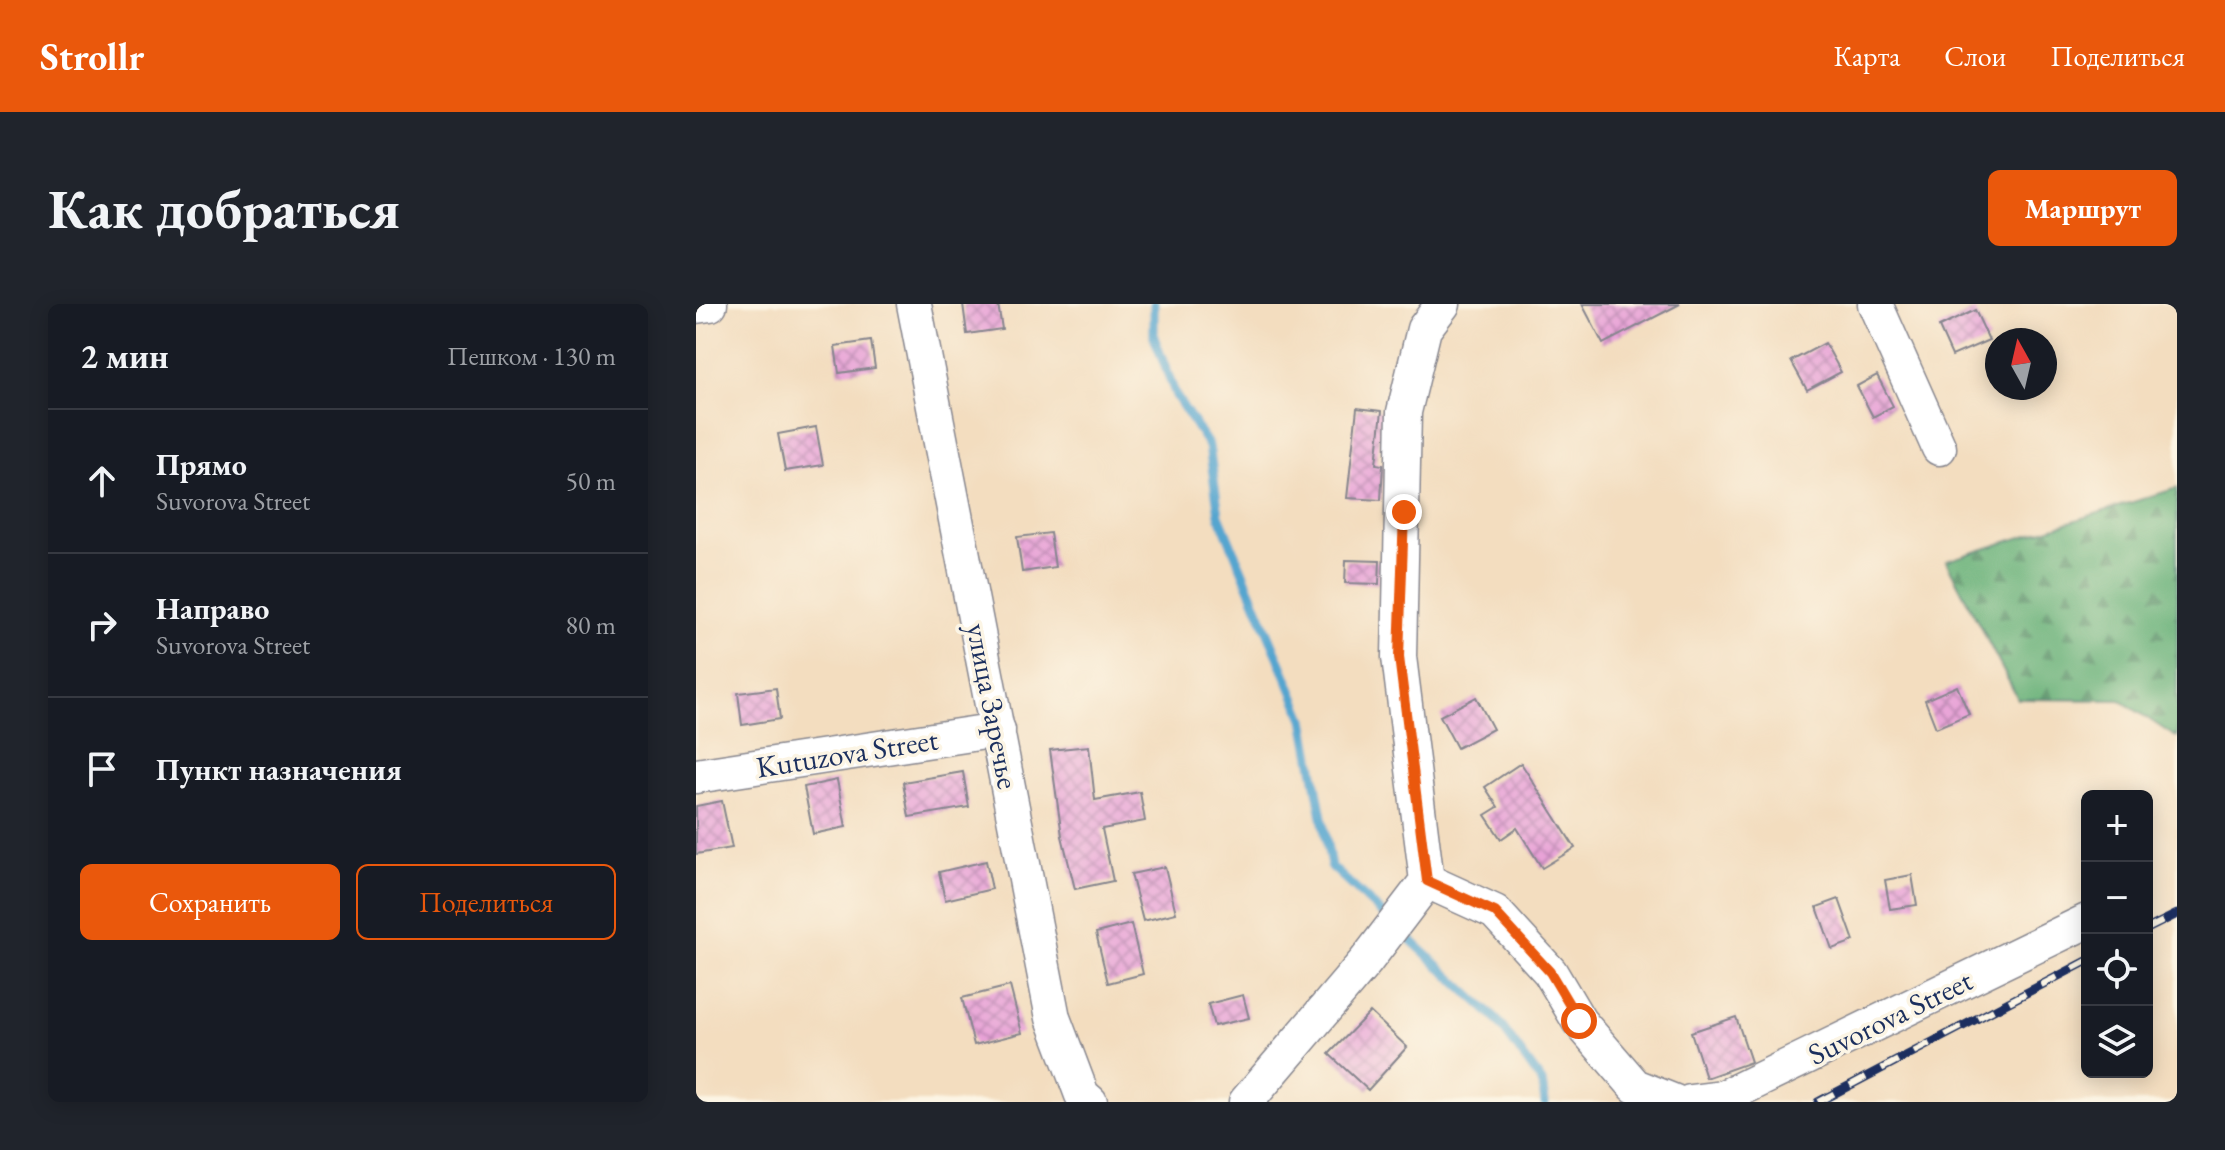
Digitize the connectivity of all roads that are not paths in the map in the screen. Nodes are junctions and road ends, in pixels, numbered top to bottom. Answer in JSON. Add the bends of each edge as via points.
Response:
{"nodes":[{"id":1,"x":710,"y":304,"type":"edge"},
{"id":2,"x":914,"y":304,"type":"edge"},
{"id":3,"x":1443,"y":304,"type":"edge"},
{"id":4,"x":1875,"y":304,"type":"edge"},
{"id":5,"x":696,"y":306,"type":"edge"},
{"id":6,"x":1939,"y":448,"type":"dead end"},
{"id":7,"x":998,"y":730,"type":"junction"},
{"id":8,"x":696,"y":776,"type":"edge"},
{"id":9,"x":1427,"y":881,"type":"junction"},
{"id":10,"x":2081,"y":924,"type":"edge"},
{"id":11,"x":1090,"y":1102,"type":"edge"},
{"id":12,"x":1246,"y":1102,"type":"edge"},
{"id":13,"x":1675,"y":1102,"type":"edge"},
{"id":14,"x":1690,"y":1102,"type":"edge"}],
"edges":[{"from":1,"to":5,"type":"street"},
{"from":2,"to":7,"type":"street","name":"улица Заречье"},
{"from":3,"to":9,"type":"street","via":[[1424,329],[1404,412],[1399,657]]},
{"from":4,"to":6,"type":"street"},
{"from":7,"to":8,"type":"street","name":"Kutuzova Street"},
{"from":7,"to":11,"type":"street","name":"улица Заречье","via":[[1053,1018],[1082,1095]]},
{"from":9,"to":12,"type":"street"},
{"from":9,"to":13,"type":"street","via":[[1495,912],[1550,972],[1579,1021],[1635,1086]]},
{"from":10,"to":14,"type":"street","name":"Suvorova Street","via":[[1722,1098]]}]}
